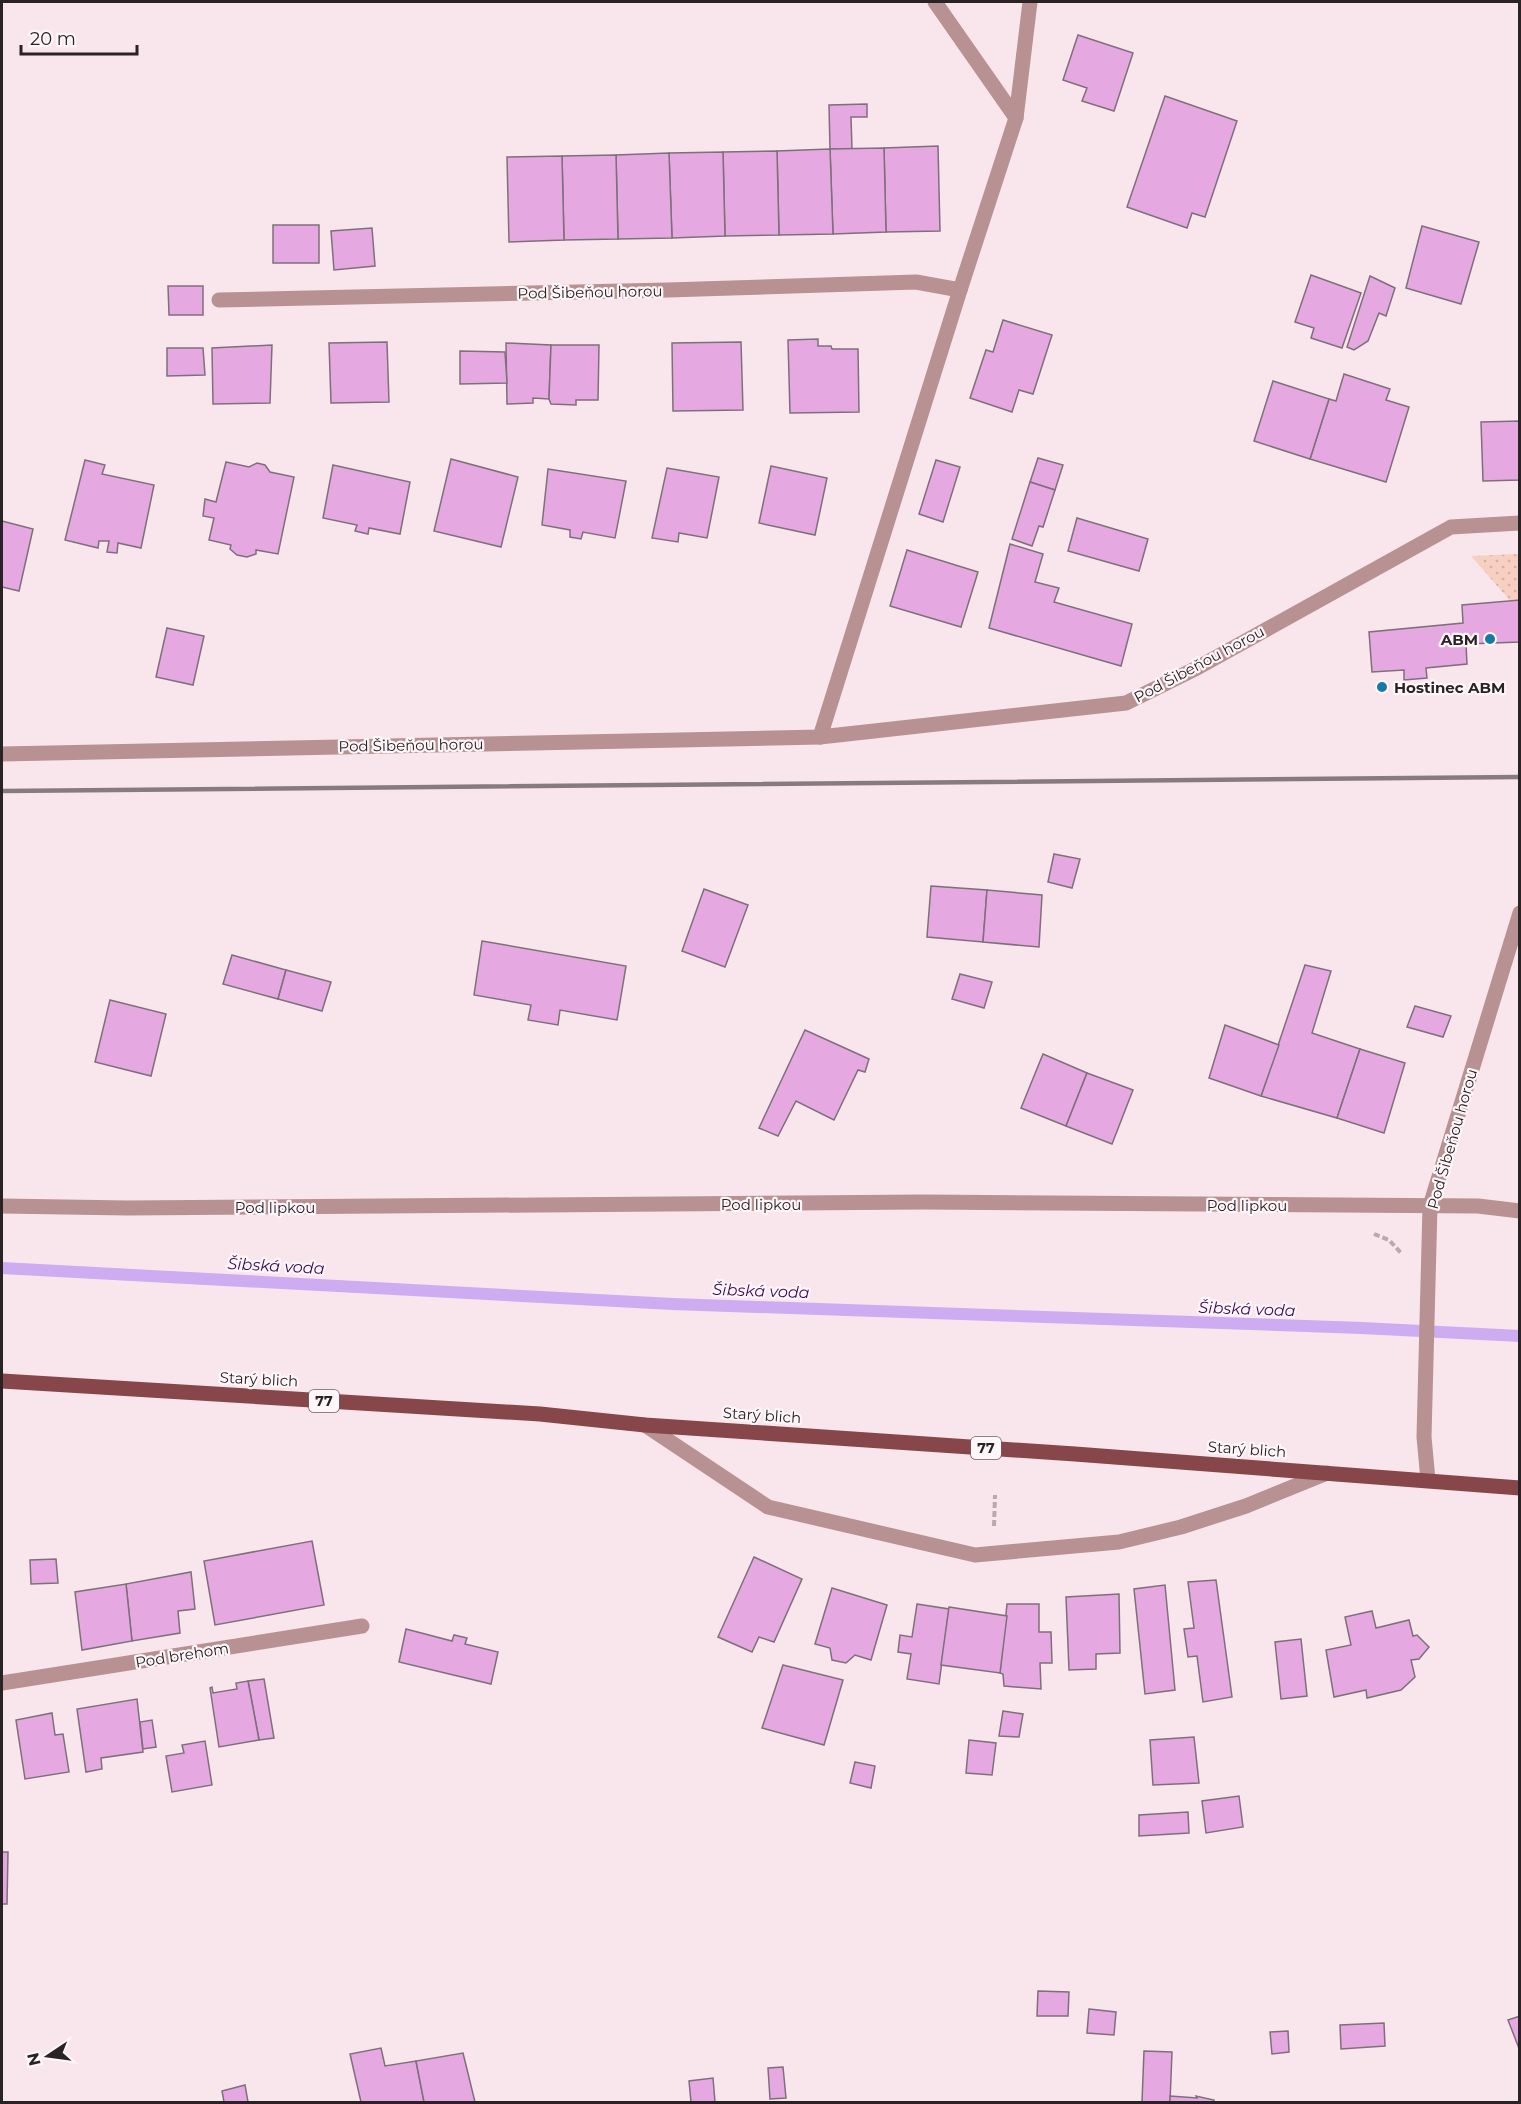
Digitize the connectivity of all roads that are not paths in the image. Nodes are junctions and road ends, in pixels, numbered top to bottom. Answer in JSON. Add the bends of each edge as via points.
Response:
{"nodes":[{"id":1,"x":935,"y":2,"type":"edge"},
{"id":2,"x":1030,"y":2,"type":"edge"},
{"id":3,"x":1016,"y":118,"type":"junction"},
{"id":4,"x":960,"y":290,"type":"junction"},
{"id":5,"x":219,"y":300,"type":"dead end"},
{"id":6,"x":1520,"y":523,"type":"edge"},
{"id":7,"x":820,"y":737,"type":"junction"},
{"id":8,"x":2,"y":753,"type":"edge"},
{"id":9,"x":1520,"y":913,"type":"edge"},
{"id":10,"x":2,"y":1206,"type":"edge"},
{"id":11,"x":1430,"y":1206,"type":"junction"},
{"id":12,"x":1520,"y":1211,"type":"edge"},
{"id":13,"x":2,"y":1381,"type":"edge"},
{"id":14,"x":645,"y":1425,"type":"junction"},
{"id":15,"x":1327,"y":1473,"type":"junction"},
{"id":16,"x":1428,"y":1480,"type":"junction"},
{"id":17,"x":1520,"y":1488,"type":"edge"},
{"id":18,"x":362,"y":1626,"type":"dead end"},
{"id":19,"x":2,"y":1683,"type":"edge"}],
"edges":[{"from":1,"to":3,"type":"street"},
{"from":2,"to":3,"type":"street"},
{"from":3,"to":4,"type":"street"},
{"from":4,"to":5,"type":"street","name":"Pod Šibeňou horou","via":[[916,282]]},
{"from":4,"to":7,"type":"street"},
{"from":6,"to":7,"type":"street","name":"Pod Šibeňou horou","via":[[1451,527],[1197,668],[1126,703]]},
{"from":7,"to":8,"type":"street","name":"Pod Šibeňou horou"},
{"from":9,"to":11,"type":"street","name":"Pod Šibeňou horou"},
{"from":10,"to":11,"type":"street","name":"Pod lipkou"},
{"from":11,"to":12,"type":"street","name":"Pod lipkou"},
{"from":11,"to":16,"type":"street","name":"Pod Šibeňou horou","via":[[1424,1437]]},
{"from":13,"to":14,"type":"main road","name":"Starý blich","number":"77","via":[[540,1414]]},
{"from":14,"to":15,"type":"main road","name":"Starý blich","number":"77"},
{"from":14,"to":15,"type":"street","via":[[768,1507],[975,1555],[1129,1539],[1181,1527]]},
{"from":15,"to":16,"type":"main road","name":"Starý blich","number":"77"},
{"from":16,"to":17,"type":"main road","name":"Starý blich","number":"77"},
{"from":18,"to":19,"type":"street","name":"Pod brehom"}]}
